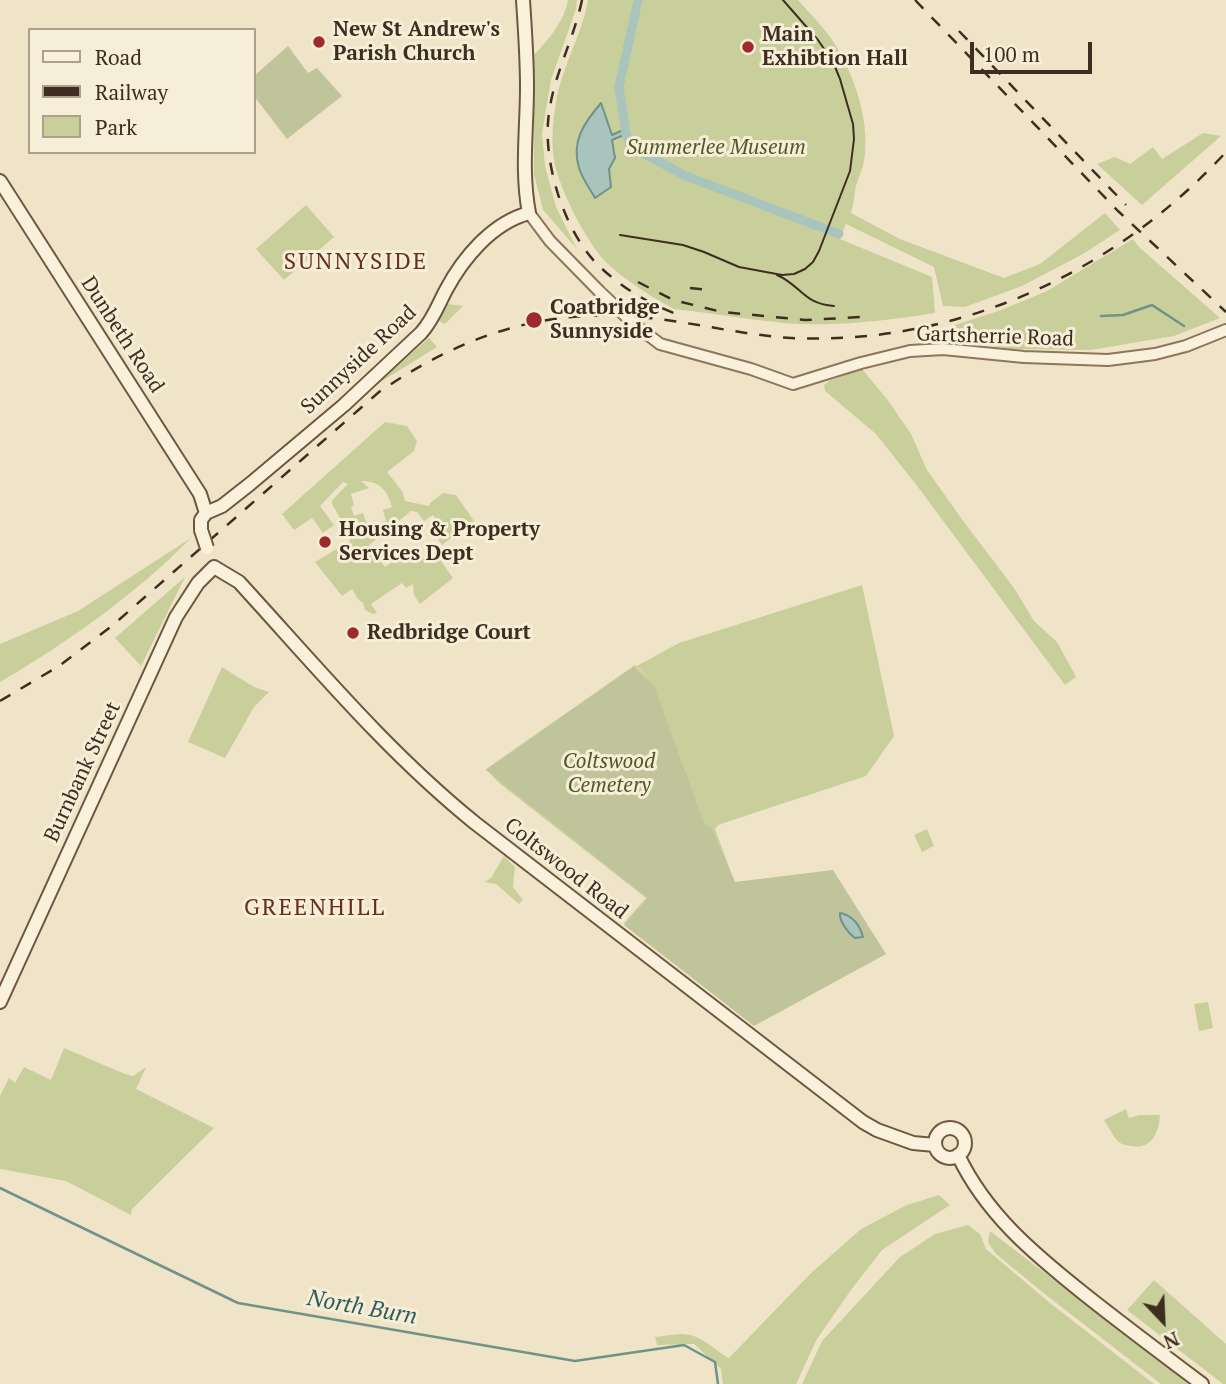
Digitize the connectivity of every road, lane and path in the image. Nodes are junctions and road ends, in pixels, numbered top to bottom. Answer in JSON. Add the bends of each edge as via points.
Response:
{"nodes":[{"id":1,"x":523,"y":0,"type":"edge"},
{"id":2,"x":0,"y":181,"type":"edge"},
{"id":3,"x":529,"y":213,"type":"junction"},
{"id":4,"x":1226,"y":330,"type":"edge"},
{"id":5,"x":206,"y":513,"type":"junction"},
{"id":6,"x":214,"y":567,"type":"junction"},
{"id":7,"x":0,"y":1002,"type":"edge"},
{"id":8,"x":935,"y":1145,"type":"junction"},
{"id":9,"x":958,"y":1155,"type":"junction"},
{"id":10,"x":1202,"y":1384,"type":"edge"}],
"edges":[{"from":1,"to":3,"type":"main road"},
{"from":2,"to":5,"type":"main road","name":"Dunbeth Road","via":[[200,494]]},
{"from":3,"to":4,"type":"street","name":"Gartsherrie Road","bridge":true,"via":[[599,291],[660,344],[793,384],[910,351],[1108,360],[1155,354]]},
{"from":3,"to":5,"type":"main road","name":"Sunnyside Road","via":[[507,222],[472,253],[429,325],[412,342],[250,484]]},
{"from":5,"to":6,"type":"main road","bridge":true,"via":[[201,530]]},
{"from":6,"to":7,"type":"main road","name":"Burnbank Street","via":[[176,617]]},
{"from":6,"to":8,"type":"main road","name":"Coltswood Road","via":[[239,582],[401,759],[475,823],[863,1122],[912,1143]]},
{"from":8,"to":9,"type":"main road","name":"Coltswood Road","via":[[942,1156]]},
{"from":8,"to":9,"type":"main road","via":[[940,1132],[959,1131],[964,1145]]},
{"from":9,"to":10,"type":"main road","via":[[986,1203],[1033,1253]]}]}
